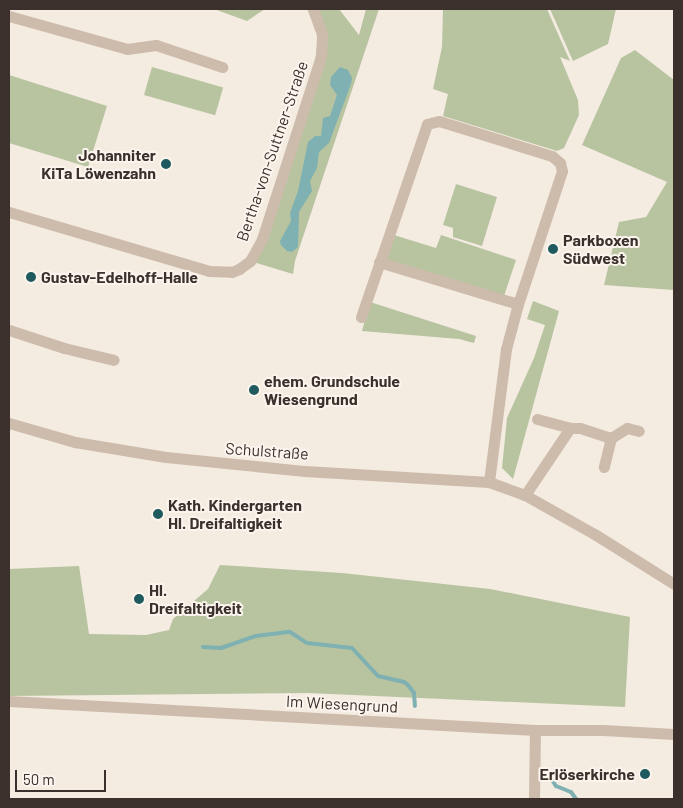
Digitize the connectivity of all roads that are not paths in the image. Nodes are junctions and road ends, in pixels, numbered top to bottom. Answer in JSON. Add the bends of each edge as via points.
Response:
{"nodes":[{"id":1,"x":313,"y":9,"type":"edge"},
{"id":2,"x":9,"y":16,"type":"edge"},
{"id":3,"x":222,"y":67,"type":"dead end"},
{"id":4,"x":9,"y":212,"type":"edge"},
{"id":5,"x":379,"y":262,"type":"junction"},
{"id":6,"x":518,"y":304,"type":"junction"},
{"id":7,"x":361,"y":317,"type":"dead end"},
{"id":8,"x":9,"y":330,"type":"edge"},
{"id":9,"x":114,"y":360,"type":"dead end"},
{"id":10,"x":537,"y":419,"type":"dead end"},
{"id":11,"x":9,"y":424,"type":"edge"},
{"id":12,"x":570,"y":428,"type":"junction"},
{"id":13,"x":639,"y":431,"type":"dead end"},
{"id":14,"x":611,"y":438,"type":"junction"},
{"id":15,"x":604,"y":467,"type":"dead end"},
{"id":16,"x":489,"y":482,"type":"junction"},
{"id":17,"x":525,"y":496,"type":"junction"},
{"id":18,"x":674,"y":584,"type":"edge"},
{"id":19,"x":9,"y":701,"type":"edge"},
{"id":20,"x":535,"y":730,"type":"junction"},
{"id":21,"x":674,"y":734,"type":"edge"},
{"id":22,"x":534,"y":799,"type":"edge"}],
"edges":[{"from":1,"to":4,"type":"street","name":"Bertha-von-Suttner-Straße","via":[[322,34],[321,56],[262,239],[250,261],[239,269],[232,272],[209,271]]},
{"from":2,"to":3,"type":"street","via":[[127,49],[156,45]]},
{"from":5,"to":6,"type":"street"},
{"from":5,"to":6,"type":"street","via":[[421,138],[428,124],[439,120],[552,156],[560,163],[562,171]]},
{"from":5,"to":7,"type":"street"},
{"from":6,"to":16,"type":"street","via":[[506,349]]},
{"from":8,"to":9,"type":"street"},
{"from":10,"to":12,"type":"street"},
{"from":11,"to":16,"type":"street","name":"Schulstraße","via":[[75,442],[166,457]]},
{"from":12,"to":14,"type":"street"},
{"from":12,"to":17,"type":"street"},
{"from":13,"to":14,"type":"street","via":[[627,428]]},
{"from":14,"to":15,"type":"street"},
{"from":16,"to":17,"type":"street","name":"Schulstraße"},
{"from":17,"to":18,"type":"street","name":"Schulstraße"},
{"from":19,"to":20,"type":"street","name":"Im Wiesengrund"},
{"from":20,"to":21,"type":"street","name":"Im Wiesengrund"},
{"from":20,"to":22,"type":"street"}]}
